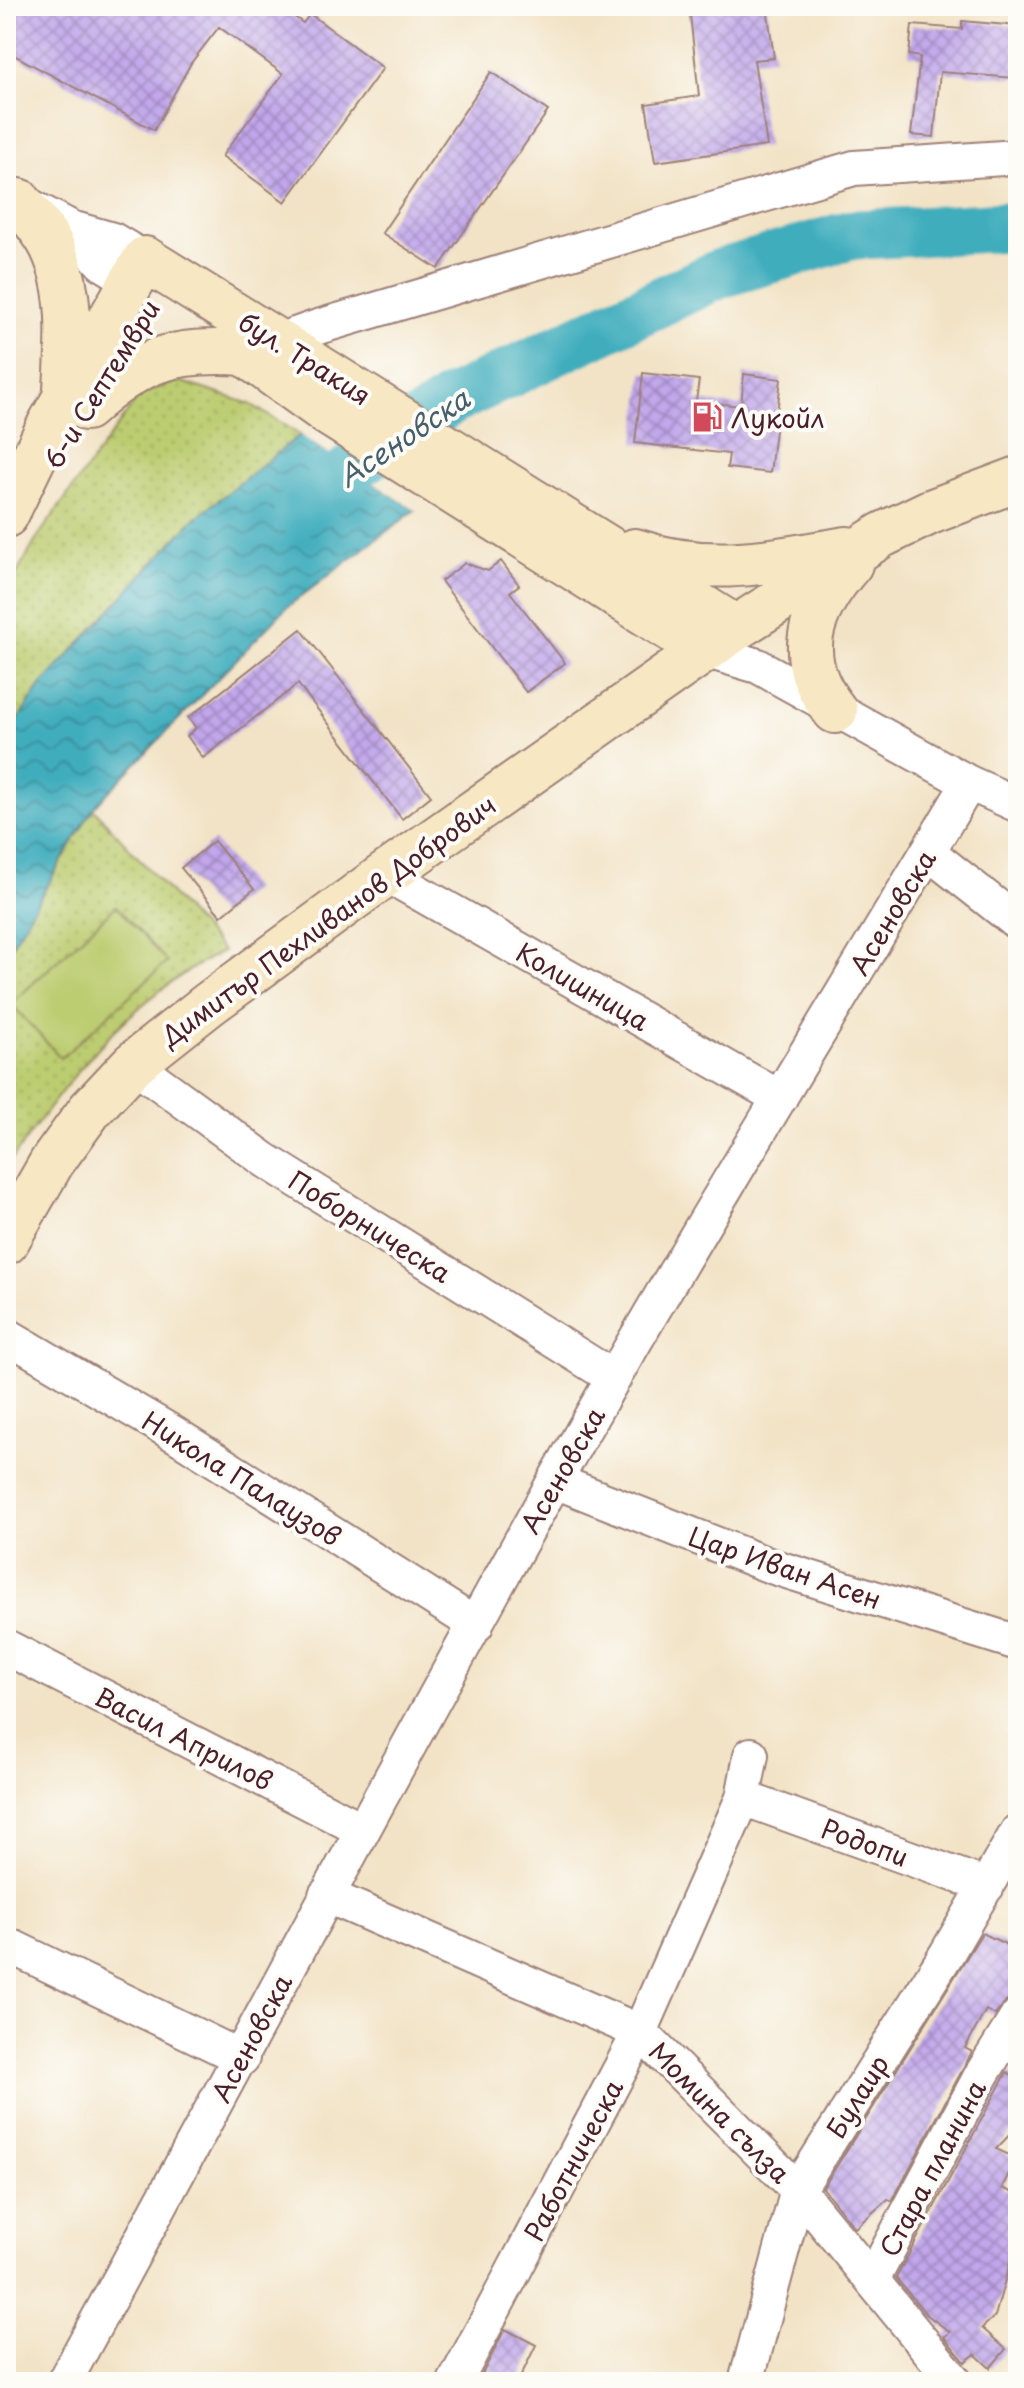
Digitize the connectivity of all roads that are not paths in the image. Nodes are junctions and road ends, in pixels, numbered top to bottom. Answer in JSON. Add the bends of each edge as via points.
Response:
{"nodes":[{"id":1,"x":1018,"y":157,"type":"edge"},
{"id":2,"x":12,"y":197,"type":"edge"},
{"id":3,"x":151,"y":278,"type":"junction"},
{"id":4,"x":261,"y":347,"type":"junction"},
{"id":5,"x":76,"y":403,"type":"junction"},
{"id":6,"x":461,"y":476,"type":"junction"},
{"id":7,"x":1018,"y":479,"type":"edge"},
{"id":8,"x":6,"y":515,"type":"edge"},
{"id":9,"x":586,"y":533,"type":"junction"},
{"id":10,"x":6,"y":534,"type":"edge"},
{"id":11,"x":872,"y":541,"type":"junction"},
{"id":12,"x":636,"y":607,"type":"junction"},
{"id":13,"x":720,"y":639,"type":"junction"},
{"id":14,"x":628,"y":704,"type":"junction"},
{"id":15,"x":835,"y":711,"type":"junction"},
{"id":16,"x":969,"y":783,"type":"junction"},
{"id":17,"x":1018,"y":805,"type":"edge"},
{"id":18,"x":928,"y":852,"type":"junction"},
{"id":19,"x":386,"y":874,"type":"junction"},
{"id":20,"x":1018,"y":923,"type":"edge"},
{"id":21,"x":133,"y":1064,"type":"junction"},
{"id":22,"x":780,"y":1098,"type":"junction"},
{"id":23,"x":6,"y":1242,"type":"edge"},
{"id":24,"x":6,"y":1335,"type":"edge"},
{"id":25,"x":614,"y":1378,"type":"junction"},
{"id":26,"x":555,"y":1481,"type":"junction"},
{"id":27,"x":476,"y":1625,"type":"junction"},
{"id":28,"x":1018,"y":1643,"type":"edge"},
{"id":29,"x":6,"y":1647,"type":"edge"},
{"id":30,"x":751,"y":1755,"type":"dead end"},
{"id":31,"x":743,"y":1798,"type":"junction"},
{"id":32,"x":361,"y":1829,"type":"junction"},
{"id":33,"x":1018,"y":1831,"type":"edge"},
{"id":34,"x":987,"y":1886,"type":"junction"},
{"id":35,"x":326,"y":1895,"type":"junction"},
{"id":36,"x":6,"y":1944,"type":"edge"},
{"id":37,"x":1018,"y":2016,"type":"edge"},
{"id":38,"x":640,"y":2032,"type":"junction"},
{"id":39,"x":242,"y":2058,"type":"junction"},
{"id":40,"x":798,"y":2190,"type":"junction"},
{"id":41,"x":872,"y":2280,"type":"junction"},
{"id":42,"x":64,"y":2382,"type":"edge"},
{"id":43,"x":455,"y":2382,"type":"edge"},
{"id":44,"x":746,"y":2382,"type":"edge"},
{"id":45,"x":955,"y":2382,"type":"edge"}],
"edges":[{"from":1,"to":4,"type":"street","via":[[854,168]]},
{"from":2,"to":3,"type":"street","name":"бул. Тракия","via":[[71,228],[113,240]]},
{"from":2,"to":5,"type":"main road","via":[[51,244],[63,280]]},
{"from":3,"to":4,"type":"main road","name":"бул. Тракия"},
{"from":3,"to":5,"type":"main road","name":"6-и Септември"},
{"from":4,"to":5,"type":"main road","via":[[156,359]]},
{"from":4,"to":6,"type":"main road","name":"бул. Тракия"},
{"from":5,"to":8,"type":"main road","name":"6-и Септември"},
{"from":5,"to":10,"type":"main road","name":"6-и Септември"},
{"from":6,"to":9,"type":"main road","name":"бул. Тракия"},
{"from":6,"to":12,"type":"main road","name":"бул. Тракия"},
{"from":7,"to":11,"type":"main road","via":[[930,512]]},
{"from":9,"to":11,"type":"main road","via":[[663,559],[732,567]]},
{"from":9,"to":13,"type":"main road","name":"бул. Тракия"},
{"from":11,"to":13,"type":"main road","name":"Димитър Пехливанов Добрович"},
{"from":11,"to":15,"type":"main road","via":[[836,580],[816,619],[813,680]]},
{"from":12,"to":13,"type":"main road","name":"бул. Тракия"},
{"from":12,"to":14,"type":"main road","via":[[649,630],[654,655]]},
{"from":13,"to":14,"type":"main road","name":"Димитър Пехливанов Добрович"},
{"from":13,"to":15,"type":"street"},
{"from":14,"to":19,"type":"main road","name":"Димитър Пехливанов Добрович"},
{"from":15,"to":16,"type":"street"},
{"from":16,"to":17,"type":"street"},
{"from":16,"to":18,"type":"street","name":"Асеновска"},
{"from":18,"to":20,"type":"street"},
{"from":18,"to":22,"type":"street","name":"Асеновска"},
{"from":19,"to":21,"type":"main road","name":"Димитър Пехливанов Добрович"},
{"from":19,"to":22,"type":"street","name":"Колишница"},
{"from":21,"to":23,"type":"main road","name":"Димитър Пехливанов Добрович","via":[[52,1162]]},
{"from":21,"to":25,"type":"street","name":"Поборническа","via":[[265,1160]]},
{"from":22,"to":25,"type":"street","name":"Асеновска"},
{"from":24,"to":27,"type":"street","name":"Никола Палаузов","via":[[176,1435]]},
{"from":25,"to":26,"type":"street","name":"Асеновска"},
{"from":26,"to":27,"type":"street","name":"Асеновска"},
{"from":26,"to":28,"type":"street","name":"Цар Иван Асен","via":[[771,1566]]},
{"from":27,"to":32,"type":"street","name":"Асеновска"},
{"from":29,"to":32,"type":"street","name":"Васил Априлов"},
{"from":30,"to":31,"type":"street","name":"Работническа"},
{"from":31,"to":34,"type":"street","name":"Родопи"},
{"from":31,"to":38,"type":"street","name":"Работническа"},
{"from":32,"to":35,"type":"street","name":"Асеновска"},
{"from":33,"to":34,"type":"street","name":"Булаир"},
{"from":34,"to":40,"type":"street","name":"Булаир"},
{"from":35,"to":38,"type":"street","name":"Момина сълза"},
{"from":35,"to":39,"type":"street","name":"Асеновска"},
{"from":36,"to":39,"type":"street"},
{"from":37,"to":41,"type":"street","name":"Стара планина"},
{"from":38,"to":40,"type":"street","name":"Момина сълза"},
{"from":38,"to":43,"type":"street","name":"Работническа"},
{"from":39,"to":42,"type":"street","name":"Асеновска"},
{"from":40,"to":41,"type":"street","name":"Момина сълза"},
{"from":40,"to":44,"type":"street","name":"Булаир"},
{"from":41,"to":45,"type":"street","name":"Момина сълза"}]}
